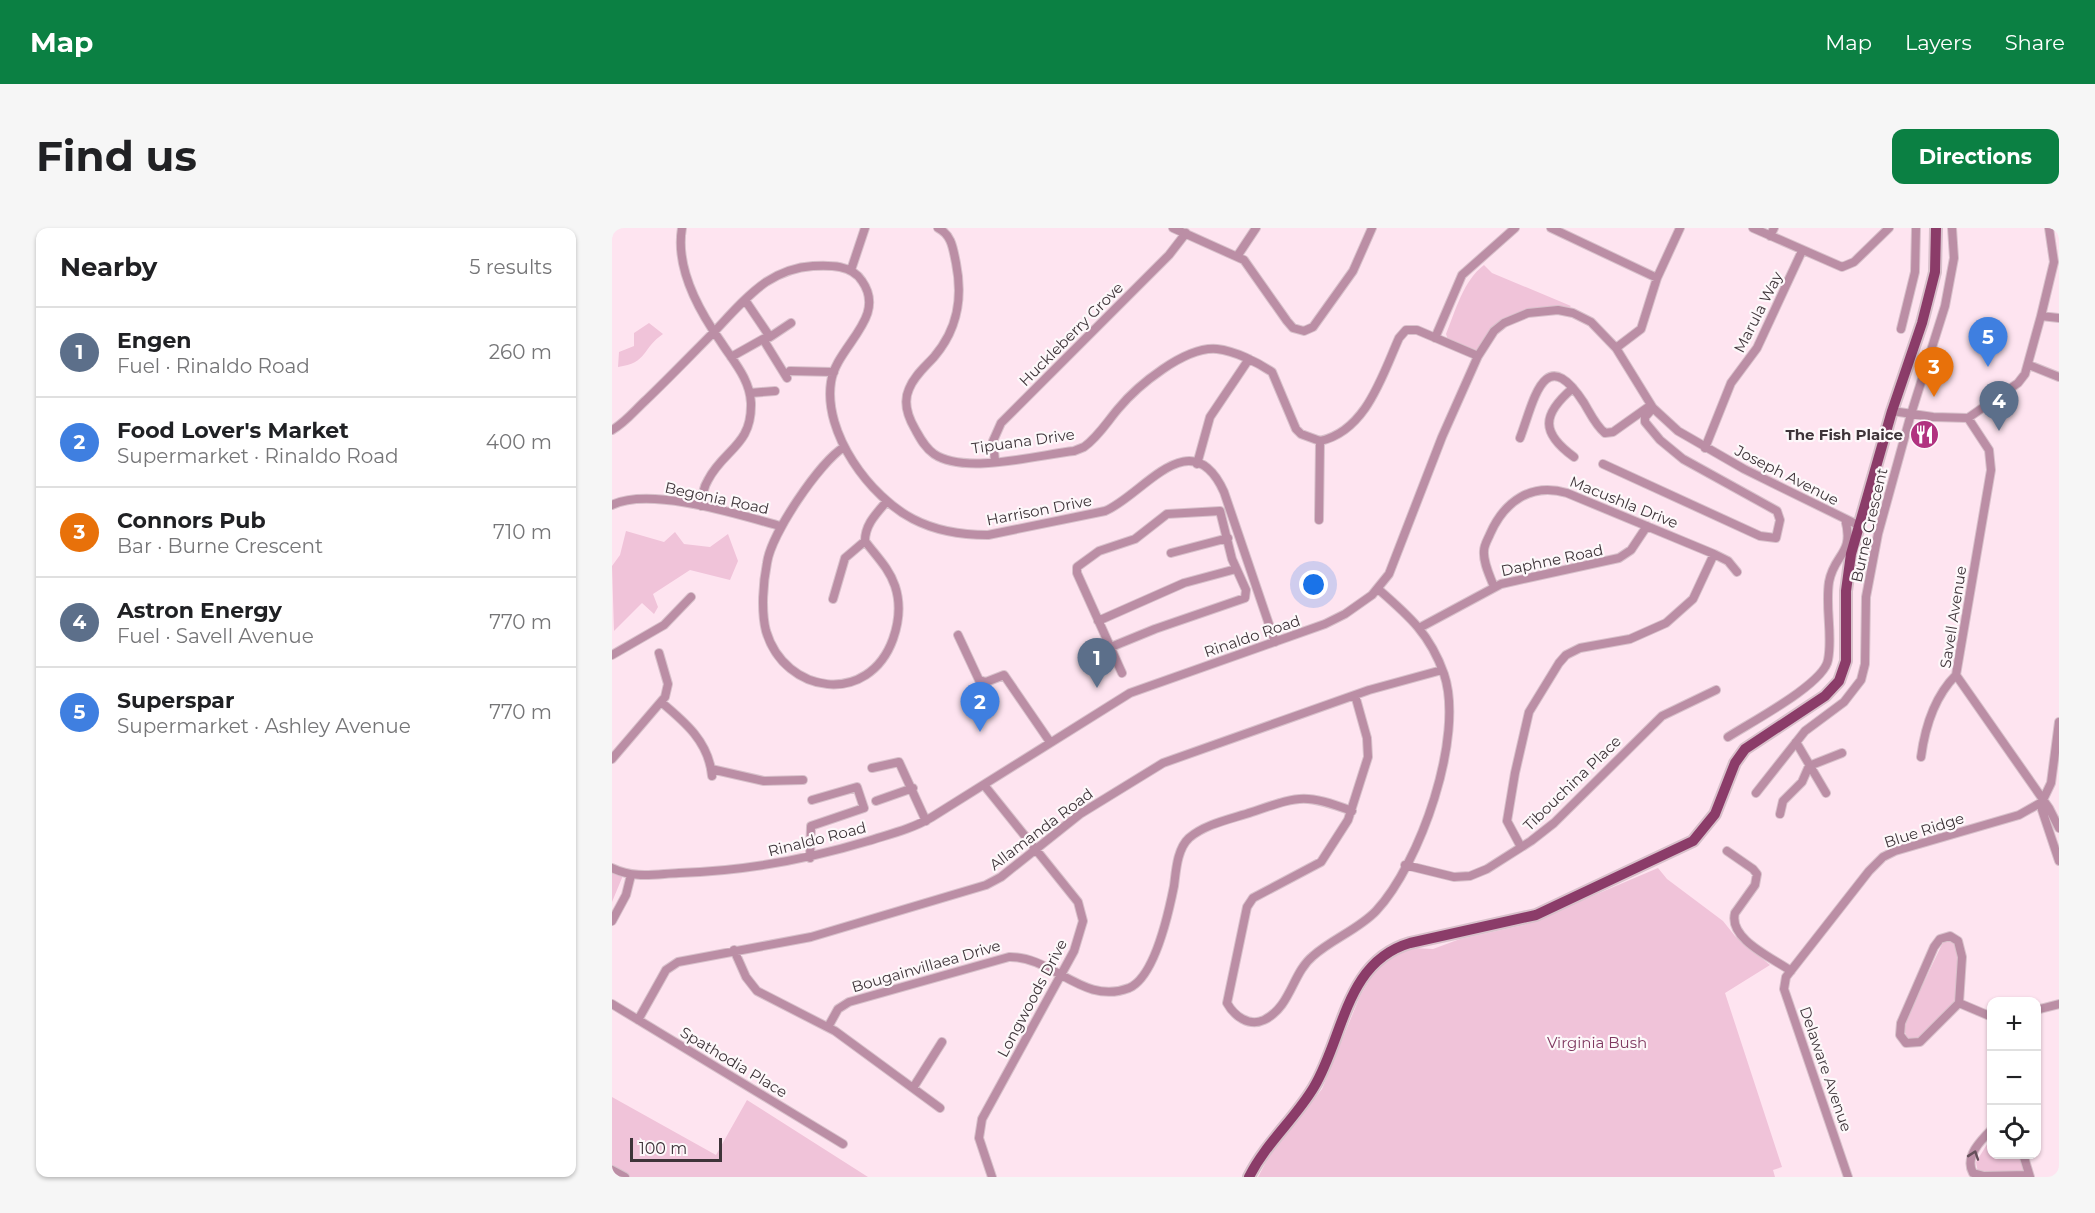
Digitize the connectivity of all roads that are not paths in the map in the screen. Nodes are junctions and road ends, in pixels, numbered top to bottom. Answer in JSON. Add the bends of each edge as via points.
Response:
{"nodes":[{"id":1,"x":682,"y":228,"type":"edge"},
{"id":2,"x":865,"y":228,"type":"edge"},
{"id":3,"x":938,"y":228,"type":"edge"},
{"id":4,"x":1173,"y":228,"type":"edge"},
{"id":5,"x":1256,"y":228,"type":"edge"},
{"id":6,"x":1372,"y":228,"type":"edge"},
{"id":7,"x":1515,"y":228,"type":"edge"},
{"id":8,"x":1551,"y":228,"type":"edge"},
{"id":9,"x":1680,"y":228,"type":"edge"},
{"id":10,"x":1753,"y":228,"type":"edge"},
{"id":11,"x":1774,"y":228,"type":"edge"},
{"id":12,"x":1889,"y":228,"type":"edge"},
{"id":13,"x":1916,"y":228,"type":"edge"},
{"id":14,"x":1936,"y":228,"type":"edge"},
{"id":15,"x":1952,"y":228,"type":"edge"},
{"id":16,"x":2049,"y":228,"type":"edge"},
{"id":17,"x":1186,"y":233,"type":"junction"},
{"id":18,"x":1770,"y":236,"type":"junction"},
{"id":19,"x":1802,"y":251,"type":"junction"},
{"id":20,"x":1238,"y":255,"type":"junction"},
{"id":21,"x":850,"y":270,"type":"junction"},
{"id":22,"x":1657,"y":278,"type":"junction"},
{"id":23,"x":745,"y":300,"type":"junction"},
{"id":24,"x":2040,"y":316,"type":"junction"},
{"id":25,"x":2059,"y":318,"type":"edge"},
{"id":26,"x":791,"y":324,"type":"dead end"},
{"id":27,"x":1900,"y":329,"type":"dead end"},
{"id":28,"x":714,"y":332,"type":"junction"},
{"id":29,"x":1435,"y":338,"type":"junction"},
{"id":30,"x":1616,"y":348,"type":"junction"},
{"id":31,"x":1478,"y":356,"type":"junction"},
{"id":32,"x":731,"y":357,"type":"junction"},
{"id":33,"x":1249,"y":360,"type":"junction"},
{"id":34,"x":2029,"y":365,"type":"junction"},
{"id":35,"x":834,"y":372,"type":"junction"},
{"id":36,"x":2059,"y":377,"type":"edge"},
{"id":37,"x":1573,"y":388,"type":"junction"},
{"id":38,"x":774,"y":390,"type":"dead end"},
{"id":39,"x":750,"y":393,"type":"junction"},
{"id":40,"x":1652,"y":407,"type":"junction"},
{"id":41,"x":1893,"y":411,"type":"junction"},
{"id":42,"x":1911,"y":414,"type":"junction"},
{"id":43,"x":1968,"y":418,"type":"junction"},
{"id":44,"x":612,"y":430,"type":"edge"},
{"id":45,"x":1520,"y":438,"type":"dead end"},
{"id":46,"x":1320,"y":441,"type":"junction"},
{"id":47,"x":844,"y":447,"type":"junction"},
{"id":48,"x":1705,"y":448,"type":"junction"},
{"id":49,"x":1574,"y":457,"type":"dead end"},
{"id":50,"x":995,"y":461,"type":"junction"},
{"id":51,"x":1197,"y":464,"type":"junction"},
{"id":52,"x":1603,"y":464,"type":"dead end"},
{"id":53,"x":887,"y":501,"type":"junction"},
{"id":54,"x":612,"y":505,"type":"edge"},
{"id":55,"x":700,"y":506,"type":"junction"},
{"id":56,"x":1845,"y":519,"type":"junction"},
{"id":57,"x":1319,"y":520,"type":"dead end"},
{"id":58,"x":1858,"y":525,"type":"junction"},
{"id":59,"x":780,"y":526,"type":"junction"},
{"id":60,"x":1647,"y":526,"type":"junction"},
{"id":61,"x":1227,"y":538,"type":"junction"},
{"id":62,"x":865,"y":541,"type":"junction"},
{"id":63,"x":1245,"y":551,"type":"junction"},
{"id":64,"x":1171,"y":553,"type":"dead end"},
{"id":65,"x":1714,"y":554,"type":"junction"},
{"id":66,"x":1232,"y":555,"type":"junction"},
{"id":67,"x":1236,"y":569,"type":"junction"},
{"id":68,"x":1737,"y":572,"type":"dead end"},
{"id":69,"x":1494,"y":587,"type":"junction"},
{"id":70,"x":1378,"y":589,"type":"junction"},
{"id":71,"x":691,"y":597,"type":"dead end"},
{"id":72,"x":833,"y":599,"type":"dead end"},
{"id":73,"x":1098,"y":621,"type":"junction"},
{"id":74,"x":1421,"y":627,"type":"junction"},
{"id":75,"x":958,"y":635,"type":"dead end"},
{"id":76,"x":1275,"y":642,"type":"junction"},
{"id":77,"x":1111,"y":647,"type":"junction"},
{"id":78,"x":659,"y":653,"type":"dead end"},
{"id":79,"x":612,"y":655,"type":"edge"},
{"id":80,"x":1442,"y":670,"type":"junction"},
{"id":81,"x":1122,"y":673,"type":"dead end"},
{"id":82,"x":1956,"y":675,"type":"junction"},
{"id":83,"x":1716,"y":690,"type":"dead end"},
{"id":84,"x":1355,"y":695,"type":"junction"},
{"id":85,"x":661,"y":702,"type":"junction"},
{"id":86,"x":2059,"y":722,"type":"edge"},
{"id":87,"x":1728,"y":737,"type":"dead end"},
{"id":88,"x":1050,"y":742,"type":"junction"},
{"id":89,"x":1796,"y":742,"type":"junction"},
{"id":90,"x":2057,"y":746,"type":"edge"},
{"id":91,"x":1842,"y":753,"type":"dead end"},
{"id":92,"x":1921,"y":757,"type":"dead end"},
{"id":93,"x":612,"y":759,"type":"edge"},
{"id":94,"x":1809,"y":765,"type":"junction"},
{"id":95,"x":872,"y":768,"type":"dead end"},
{"id":96,"x":803,"y":780,"type":"dead end"},
{"id":97,"x":984,"y":785,"type":"junction"},
{"id":98,"x":913,"y":788,"type":"junction"},
{"id":99,"x":1756,"y":793,"type":"dead end"},
{"id":100,"x":1826,"y":793,"type":"dead end"},
{"id":101,"x":813,"y":800,"type":"dead end"},
{"id":102,"x":876,"y":801,"type":"dead end"},
{"id":103,"x":2042,"y":802,"type":"junction"},
{"id":104,"x":1352,"y":811,"type":"junction"},
{"id":105,"x":1780,"y":814,"type":"dead end"},
{"id":106,"x":926,"y":821,"type":"junction"},
{"id":107,"x":2059,"y":828,"type":"edge"},
{"id":108,"x":2050,"y":831,"type":"junction"},
{"id":109,"x":1036,"y":848,"type":"junction"},
{"id":110,"x":1521,"y":848,"type":"junction"},
{"id":111,"x":1727,"y":852,"type":"dead end"},
{"id":112,"x":810,"y":858,"type":"junction"},
{"id":113,"x":2059,"y":861,"type":"edge"},
{"id":114,"x":1405,"y":866,"type":"junction"},
{"id":115,"x":612,"y":868,"type":"edge"},
{"id":116,"x":631,"y":875,"type":"junction"},
{"id":117,"x":612,"y":921,"type":"edge"},
{"id":118,"x":734,"y":950,"type":"junction"},
{"id":119,"x":1791,"y":970,"type":"junction"},
{"id":120,"x":1060,"y":975,"type":"junction"},
{"id":121,"x":1959,"y":1003,"type":"junction"},
{"id":122,"x":612,"y":1004,"type":"edge"},
{"id":123,"x":2059,"y":1004,"type":"edge"},
{"id":124,"x":2041,"y":1009,"type":"edge"},
{"id":125,"x":1987,"y":1015,"type":"edge"},
{"id":126,"x":638,"y":1020,"type":"junction"},
{"id":127,"x":828,"y":1026,"type":"junction"},
{"id":128,"x":942,"y":1042,"type":"dead end"},
{"id":129,"x":913,"y":1088,"type":"junction"},
{"id":130,"x":940,"y":1108,"type":"dead end"},
{"id":131,"x":1987,"y":1136,"type":"edge"},
{"id":132,"x":843,"y":1144,"type":"dead end"},
{"id":133,"x":2024,"y":1159,"type":"edge"},
{"id":134,"x":612,"y":1170,"type":"edge"},
{"id":135,"x":2029,"y":1176,"type":"edge"},
{"id":136,"x":625,"y":1177,"type":"edge"},
{"id":137,"x":992,"y":1177,"type":"edge"},
{"id":138,"x":1249,"y":1177,"type":"edge"},
{"id":139,"x":1848,"y":1177,"type":"edge"}],
"edges":[{"from":1,"to":28,"type":"street","via":[[682,256],[689,281],[698,307]]},
{"from":2,"to":21,"type":"street"},
{"from":3,"to":50,"type":"street","name":"Tipuana Drive","via":[[951,242],[958,272],[958,311],[940,350],[912,382],[906,396],[908,412],[933,453],[955,462]]},
{"from":4,"to":17,"type":"street"},
{"from":5,"to":20,"type":"street"},
{"from":6,"to":20,"type":"street","via":[[1353,272],[1313,327],[1304,331],[1293,328],[1248,263]]},
{"from":7,"to":29,"type":"street","via":[[1462,275]]},
{"from":8,"to":22,"type":"street"},
{"from":9,"to":22,"type":"street"},
{"from":10,"to":18,"type":"street"},
{"from":11,"to":18,"type":"street"},
{"from":12,"to":19,"type":"street","via":[[1854,262],[1842,267]]},
{"from":13,"to":27,"type":"street","via":[[1914,281]]},
{"from":14,"to":41,"type":"main road","via":[[1937,256],[1930,292]]},
{"from":15,"to":42,"type":"street","name":"Burne Crescent","via":[[1955,248],[1950,287]]},
{"from":16,"to":24,"type":"street","via":[[2054,262]]},
{"from":17,"to":20,"type":"street"},
{"from":17,"to":50,"type":"street","name":"Huckleberry Grove","via":[[1169,255],[1001,423],[993,441]]},
{"from":18,"to":19,"type":"street"},
{"from":19,"to":48,"type":"street","name":"Marula Way","via":[[1757,348],[1731,383]]},
{"from":21,"to":23,"type":"street","via":[[817,266],[794,269],[766,282]]},
{"from":21,"to":35,"type":"street","name":"Harrison Drive","via":[[868,290],[869,311]]},
{"from":22,"to":30,"type":"street","via":[[1641,328]]},
{"from":23,"to":26,"type":"street","via":[[770,337]]},
{"from":23,"to":28,"type":"street"},
{"from":24,"to":25,"type":"street"},
{"from":24,"to":34,"type":"street"},
{"from":28,"to":32,"type":"street"},
{"from":28,"to":44,"type":"street"},
{"from":29,"to":31,"type":"street"},
{"from":29,"to":46,"type":"street","via":[[1417,330],[1402,333],[1364,410],[1341,434]]},
{"from":30,"to":31,"type":"street","name":"Rinaldo Road","via":[[1591,322],[1573,313],[1543,310],[1504,323]]},
{"from":30,"to":40,"type":"street","name":"Rinaldo Road"},
{"from":31,"to":70,"type":"street","name":"Rinaldo Road","via":[[1393,565]]},
{"from":32,"to":35,"type":"street","via":[[763,339],[789,374]]},
{"from":32,"to":39,"type":"street"},
{"from":33,"to":46,"type":"street","name":"Tipuana Drive","via":[[1277,378],[1296,429]]},
{"from":33,"to":50,"type":"street","name":"Tipuana Drive","via":[[1225,350],[1205,350],[1155,375],[1130,396],[1084,447]]},
{"from":33,"to":51,"type":"street","via":[[1210,417]]},
{"from":34,"to":36,"type":"street"},
{"from":34,"to":43,"type":"street","via":[[2018,383]]},
{"from":35,"to":47,"type":"street","name":"Harrison Drive","via":[[831,393]]},
{"from":37,"to":40,"type":"street","via":[[1605,433]]},
{"from":37,"to":45,"type":"street","via":[[1560,376],[1546,378]]},
{"from":37,"to":49,"type":"street","via":[[1560,401],[1549,426],[1553,440]]},
{"from":38,"to":39,"type":"street"},
{"from":39,"to":55,"type":"street","via":[[748,427],[736,448],[707,481]]},
{"from":40,"to":48,"type":"street","name":"Rinaldo Road","via":[[1678,431]]},
{"from":40,"to":52,"type":"street","via":[[1645,422],[1666,446],[1689,463],[1777,511],[1780,520],[1776,538],[1760,536]]},
{"from":41,"to":42,"type":"street"},
{"from":41,"to":58,"type":"main road"},
{"from":42,"to":43,"type":"street"},
{"from":42,"to":89,"type":"street","name":"Burne Crescent","via":[[1878,534],[1866,597],[1861,680],[1844,702]]},
{"from":43,"to":82,"type":"street","name":"Savell Avenue","via":[[1989,450],[1991,470]]},
{"from":46,"to":57,"type":"street"},
{"from":47,"to":53,"type":"street","name":"Harrison Drive"},
{"from":47,"to":59,"type":"street","via":[[825,464]]},
{"from":48,"to":56,"type":"street","name":"Joseph Avenue"},
{"from":51,"to":53,"type":"street","name":"Harrison Drive","via":[[1169,465],[1105,511],[988,535],[928,525]]},
{"from":51,"to":63,"type":"street","via":[[1219,480]]},
{"from":53,"to":62,"type":"street","via":[[869,523]]},
{"from":54,"to":55,"type":"street","name":"Begonia Road","via":[[649,498]]},
{"from":55,"to":59,"type":"street","name":"Begonia Road"},
{"from":56,"to":58,"type":"street","name":"Joseph Avenue"},
{"from":56,"to":87,"type":"street","via":[[1849,541],[1829,584],[1829,658],[1823,674]]},
{"from":58,"to":138,"type":"main road","via":[[1846,591],[1846,662],[1839,681],[1825,696],[1745,749],[1715,814],[1700,835],[1670,854],[1548,911],[1410,943],[1378,959],[1355,989],[1313,1089]]},
{"from":59,"to":62,"type":"street","via":[[769,549],[765,573],[767,632],[778,655],[788,665],[810,680],[827,685],[851,683],[873,672],[885,659],[895,635],[900,604],[895,586],[889,571]]},
{"from":60,"to":65,"type":"street","name":"Macushla Drive"},
{"from":60,"to":69,"type":"street","name":"Daphne Road","via":[[1631,550],[1619,558]]},
{"from":60,"to":69,"type":"street","name":"Macushla Drive","via":[[1556,489],[1532,492],[1505,508],[1484,547]]},
{"from":61,"to":64,"type":"street"},
{"from":61,"to":66,"type":"street"},
{"from":61,"to":73,"type":"street","via":[[1219,510],[1171,513],[1131,541],[1091,555],[1077,570]]},
{"from":62,"to":72,"type":"street","via":[[845,558]]},
{"from":63,"to":66,"type":"street"},
{"from":63,"to":76,"type":"street"},
{"from":65,"to":68,"type":"street","name":"Macushla Drive","via":[[1728,561]]},
{"from":65,"to":110,"type":"street","via":[[1693,599],[1666,623],[1630,639],[1580,648],[1559,663],[1529,712],[1509,802],[1507,821]]},
{"from":66,"to":67,"type":"street"},
{"from":67,"to":73,"type":"street","via":[[1176,586]]},
{"from":67,"to":77,"type":"street","via":[[1245,584],[1245,598]]},
{"from":69,"to":74,"type":"street","name":"Daphne Road"},
{"from":70,"to":74,"type":"street"},
{"from":70,"to":76,"type":"street","name":"Rinaldo Road","via":[[1337,619]]},
{"from":71,"to":79,"type":"street","via":[[664,625]]},
{"from":73,"to":77,"type":"street"},
{"from":74,"to":80,"type":"street"},
{"from":75,"to":88,"type":"street","via":[[979,680],[986,682],[1002,674]]},
{"from":76,"to":88,"type":"street","name":"Rinaldo Road","via":[[1130,693]]},
{"from":77,"to":81,"type":"street"},
{"from":78,"to":85,"type":"street","via":[[668,684]]},
{"from":80,"to":84,"type":"street","name":"Allamanda Road"},
{"from":80,"to":114,"type":"street","via":[[1450,701],[1448,733],[1430,818]]},
{"from":82,"to":92,"type":"street","via":[[1936,702]]},
{"from":82,"to":103,"type":"street","name":"Savell Avenue"},
{"from":83,"to":110,"type":"street","name":"Tibouchina Place","via":[[1662,716],[1554,823]]},
{"from":84,"to":104,"type":"street","via":[[1368,757]]},
{"from":84,"to":109,"type":"street","name":"Allamanda Road","via":[[1163,763],[1080,814]]},
{"from":85,"to":93,"type":"street"},
{"from":85,"to":96,"type":"street","via":[[692,729],[710,759],[712,772],[764,781]]},
{"from":86,"to":90,"type":"street"},
{"from":88,"to":97,"type":"street","name":"Rinaldo Road"},
{"from":89,"to":94,"type":"street"},
{"from":89,"to":99,"type":"street","name":"Burne Crescent"},
{"from":90,"to":103,"type":"street","via":[[2051,783]]},
{"from":91,"to":94,"type":"street"},
{"from":94,"to":100,"type":"street"},
{"from":94,"to":105,"type":"street","via":[[1802,782],[1783,801]]},
{"from":95,"to":98,"type":"street","via":[[899,762]]},
{"from":97,"to":106,"type":"street","name":"Rinaldo Road"},
{"from":97,"to":109,"type":"street","name":"Longwoods Drive"},
{"from":98,"to":102,"type":"street"},
{"from":98,"to":106,"type":"street"},
{"from":101,"to":112,"type":"street","via":[[857,787],[864,808],[811,826]]},
{"from":103,"to":107,"type":"street","name":"Savell Avenue"},
{"from":103,"to":108,"type":"street","name":"Savell Avenue"},
{"from":103,"to":119,"type":"street","name":"Blue Ridge","via":[[2019,815],[1883,857]]},
{"from":104,"to":114,"type":"street","via":[[1321,862],[1261,892],[1247,907],[1227,1003],[1231,1011],[1254,1022],[1270,1016],[1287,998],[1311,957],[1373,914]]},
{"from":104,"to":120,"type":"street","name":"Bougainvillaea Drive","via":[[1305,797],[1203,829],[1183,846],[1161,934],[1146,970],[1134,985],[1100,993]]},
{"from":106,"to":112,"type":"street","name":"Rinaldo Road"},
{"from":107,"to":108,"type":"street"},
{"from":108,"to":113,"type":"street","name":"Savell Avenue"},
{"from":109,"to":118,"type":"street","name":"Allamanda Road","via":[[986,885],[811,937]]},
{"from":109,"to":120,"type":"street","name":"Longwoods Drive","via":[[1078,902],[1083,915],[1080,935]]},
{"from":110,"to":114,"type":"street","name":"Tibouchina Place","via":[[1470,876],[1454,877]]},
{"from":111,"to":119,"type":"street","via":[[1757,874],[1755,885],[1735,913],[1736,928],[1745,939]]},
{"from":112,"to":116,"type":"street","name":"Rinaldo Road","via":[[721,872]]},
{"from":115,"to":116,"type":"street","name":"Rinaldo Road"},
{"from":116,"to":117,"type":"street","via":[[626,895]]},
{"from":118,"to":126,"type":"street","name":"Allamanda Road","via":[[688,958],[672,965]]},
{"from":118,"to":127,"type":"street","via":[[749,983],[757,991]]},
{"from":119,"to":139,"type":"street","name":"Delaware Avenue","via":[[1784,989]]},
{"from":120,"to":127,"type":"street","name":"Bougainvillaea Drive","via":[[1023,958],[1001,958],[849,1002],[838,1010]]},
{"from":120,"to":137,"type":"street","name":"Longwoods Drive","via":[[982,1119],[979,1138]]},
{"from":121,"to":121,"type":"street","via":[[1920,1041],[1902,1041],[1901,1023],[1934,947],[1944,937],[1955,938],[1960,944]]},
{"from":121,"to":125,"type":"street"},
{"from":122,"to":126,"type":"street","name":"Spathodia Place"},
{"from":123,"to":124,"type":"street"},
{"from":126,"to":132,"type":"street","name":"Spathodia Place"},
{"from":127,"to":129,"type":"street"},
{"from":128,"to":129,"type":"street"},
{"from":129,"to":130,"type":"street"},
{"from":135,"to":131,"type":"street","one_way":true,"via":[[1973,1173],[1972,1156]]},
{"from":133,"to":135,"type":"street"},
{"from":134,"to":136,"type":"street"}]}
